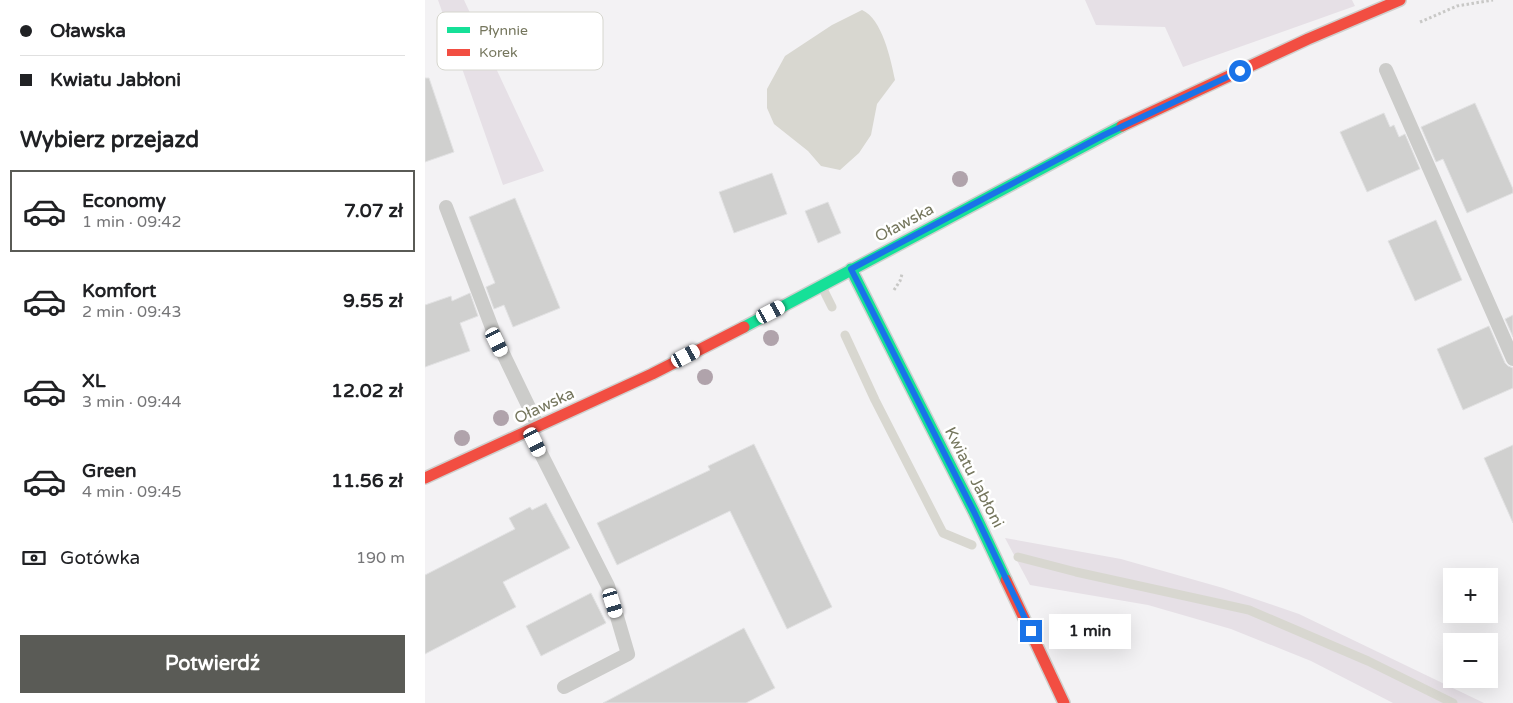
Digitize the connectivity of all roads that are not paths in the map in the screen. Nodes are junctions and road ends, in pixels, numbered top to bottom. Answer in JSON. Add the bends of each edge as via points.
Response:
{"nodes":[{"id":1,"x":1400,"y":0,"type":"edge"},
{"id":2,"x":1387,"y":70,"type":"dead end"},
{"id":3,"x":446,"y":207,"type":"dead end"},
{"id":4,"x":851,"y":269,"type":"junction"},
{"id":5,"x":1513,"y":360,"type":"edge"},
{"id":6,"x":533,"y":428,"type":"junction"},
{"id":7,"x":425,"y":478,"type":"edge"},
{"id":8,"x":564,"y":687,"type":"dead end"},
{"id":9,"x":1064,"y":703,"type":"edge"}],
"edges":[{"from":1,"to":4,"type":"street","name":"Oławska","via":[[1308,39],[1104,135]]},
{"from":2,"to":5,"type":"lane"},
{"from":3,"to":6,"type":"lane"},
{"from":4,"to":6,"type":"street","name":"Oławska","via":[[652,374]]},
{"from":4,"to":9,"type":"street","name":"Kwiatu Jabłoni","via":[[974,512]]},
{"from":6,"to":7,"type":"street","name":"Oławska"},
{"from":6,"to":8,"type":"lane","via":[[608,586],[628,654]]}]}
